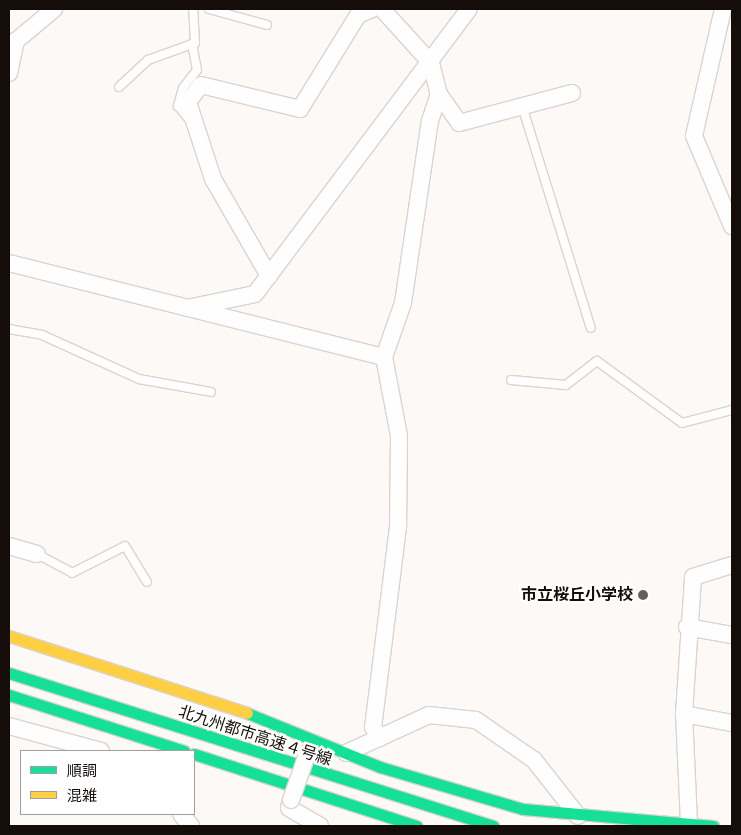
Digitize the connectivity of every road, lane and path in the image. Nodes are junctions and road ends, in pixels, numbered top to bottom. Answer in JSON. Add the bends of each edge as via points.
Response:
{"nodes":[{"id":1,"x":54,"y":9,"type":"edge"},
{"id":2,"x":193,"y":9,"type":"edge"},
{"id":3,"x":209,"y":9,"type":"edge"},
{"id":4,"x":372,"y":9,"type":"edge"},
{"id":5,"x":382,"y":9,"type":"edge"},
{"id":6,"x":469,"y":9,"type":"edge"},
{"id":7,"x":723,"y":9,"type":"edge"},
{"id":8,"x":267,"y":25,"type":"dead end"},
{"id":9,"x":192,"y":44,"type":"junction"},
{"id":10,"x":431,"y":63,"type":"junction"},
{"id":11,"x":9,"y":73,"type":"edge"},
{"id":12,"x":119,"y":87,"type":"dead end"},
{"id":13,"x":572,"y":93,"type":"dead end"},
{"id":14,"x":439,"y":94,"type":"junction"},
{"id":15,"x":523,"y":109,"type":"junction"},
{"id":16,"x":196,"y":125,"type":"junction"},
{"id":17,"x":732,"y":226,"type":"edge"},
{"id":18,"x":9,"y":263,"type":"edge"},
{"id":19,"x":269,"y":276,"type":"junction"},
{"id":20,"x":182,"y":309,"type":"junction"},
{"id":21,"x":591,"y":328,"type":"dead end"},
{"id":22,"x":9,"y":329,"type":"edge"},
{"id":23,"x":384,"y":357,"type":"junction"},
{"id":24,"x":511,"y":380,"type":"dead end"},
{"id":25,"x":211,"y":392,"type":"dead end"},
{"id":26,"x":732,"y":410,"type":"edge"},
{"id":27,"x":9,"y":546,"type":"edge"},
{"id":28,"x":37,"y":554,"type":"joint"},
{"id":29,"x":732,"y":565,"type":"edge"},
{"id":30,"x":147,"y":582,"type":"dead end"},
{"id":31,"x":687,"y":627,"type":"junction"},
{"id":32,"x":732,"y":635,"type":"edge"},
{"id":33,"x":9,"y":636,"type":"edge"},
{"id":34,"x":9,"y":662,"type":"edge"},
{"id":35,"x":9,"y":673,"type":"edge"},
{"id":36,"x":9,"y":695,"type":"edge"},
{"id":37,"x":9,"y":702,"type":"edge"},
{"id":38,"x":684,"y":714,"type":"junction"},
{"id":39,"x":77,"y":717,"type":"junction"},
{"id":40,"x":732,"y":723,"type":"edge"},
{"id":41,"x":9,"y":726,"type":"edge"},
{"id":42,"x":379,"y":738,"type":"junction"},
{"id":43,"x":310,"y":745,"type":"junction"},
{"id":44,"x":97,"y":750,"type":"edge"},
{"id":45,"x":181,"y":750,"type":"edge"},
{"id":46,"x":253,"y":752,"type":"junction"},
{"id":47,"x":346,"y":752,"type":"junction"},
{"id":48,"x":195,"y":754,"type":"edge"},
{"id":49,"x":182,"y":815,"type":"edge"},
{"id":50,"x":578,"y":816,"type":"junction"},
{"id":51,"x":689,"y":823,"type":"junction"},
{"id":52,"x":666,"y":824,"type":"edge"},
{"id":53,"x":191,"y":826,"type":"edge"},
{"id":54,"x":320,"y":826,"type":"edge"},
{"id":55,"x":418,"y":826,"type":"edge"},
{"id":56,"x":493,"y":826,"type":"edge"},
{"id":57,"x":713,"y":826,"type":"edge"}],
"edges":[{"from":1,"to":11,"type":"street","via":[[16,41]]},
{"from":2,"to":9,"type":"lane","via":[[197,38]]},
{"from":3,"to":8,"type":"lane"},
{"from":4,"to":16,"type":"street","via":[[358,15],[300,109],[201,85],[188,102]]},
{"from":5,"to":10,"type":"street"},
{"from":6,"to":10,"type":"street"},
{"from":7,"to":17,"type":"street","via":[[694,136]]},
{"from":9,"to":12,"type":"lane","via":[[148,60]]},
{"from":9,"to":16,"type":"lane","via":[[197,70],[183,88],[178,106],[182,116]]},
{"from":10,"to":14,"type":"street"},
{"from":10,"to":19,"type":"street"},
{"from":13,"to":15,"type":"street"},
{"from":14,"to":15,"type":"street","via":[[460,122]]},
{"from":14,"to":23,"type":"street","via":[[430,121],[403,303]]},
{"from":15,"to":21,"type":"lane"},
{"from":16,"to":19,"type":"street","via":[[213,178]]},
{"from":18,"to":20,"type":"street"},
{"from":19,"to":20,"type":"street","via":[[255,294]]},
{"from":20,"to":23,"type":"street"},
{"from":22,"to":25,"type":"lane","via":[[42,334],[139,379]]},
{"from":23,"to":42,"type":"street","via":[[398,436],[398,518],[373,727]]},
{"from":24,"to":26,"type":"lane","via":[[566,385],[597,361],[682,423]]},
{"from":27,"to":28,"type":"street"},
{"from":28,"to":30,"type":"lane","via":[[72,573],[125,546]]},
{"from":29,"to":31,"type":"street","via":[[693,577]]},
{"from":31,"to":32,"type":"street"},
{"from":31,"to":38,"type":"street"},
{"from":33,"to":43,"type":"main road"},
{"from":34,"to":46,"type":"main road","via":[[229,738]]},
{"from":35,"to":46,"type":"main road","name":"北九州都市高速４号線"},
{"from":36,"to":39,"type":"main road"},
{"from":37,"to":39,"type":"main road"},
{"from":38,"to":40,"type":"street"},
{"from":38,"to":51,"type":"street"},
{"from":39,"to":45,"type":"main road"},
{"from":41,"to":44,"type":"street"},
{"from":42,"to":47,"type":"street"},
{"from":42,"to":50,"type":"street","via":[[430,715],[476,720],[534,760]]},
{"from":43,"to":47,"type":"main road"},
{"from":43,"to":54,"type":"street","bridge":true,"via":[[289,808]]},
{"from":46,"to":56,"type":"main road","name":"北九州都市高速４号線"},
{"from":47,"to":50,"type":"main road","via":[[380,767],[523,809]]},
{"from":48,"to":55,"type":"main road"},
{"from":49,"to":53,"type":"street"},
{"from":50,"to":52,"type":"main road"},
{"from":51,"to":52,"type":"main road"},
{"from":51,"to":57,"type":"main road"}]}
